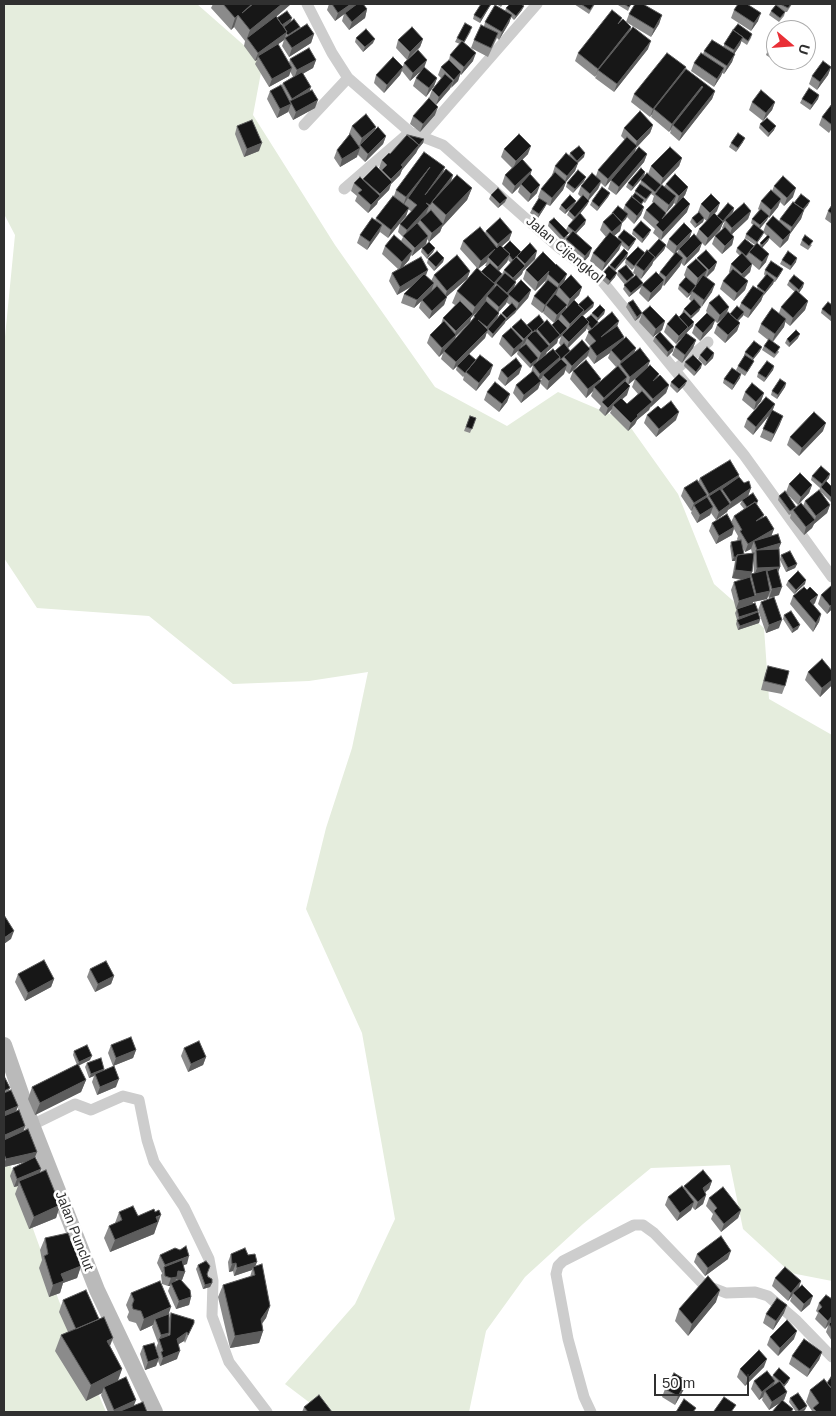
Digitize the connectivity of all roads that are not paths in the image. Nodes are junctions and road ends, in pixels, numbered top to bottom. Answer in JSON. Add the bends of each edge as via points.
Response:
{"nodes":[{"id":1,"x":307,"y":4,"type":"edge"},
{"id":2,"x":537,"y":4,"type":"edge"},
{"id":3,"x":348,"y":78,"type":"junction"},
{"id":4,"x":304,"y":125,"type":"dead end"},
{"id":5,"x":410,"y":132,"type":"junction"},
{"id":6,"x":421,"y":137,"type":"junction"},
{"id":7,"x":344,"y":189,"type":"dead end"},
{"id":8,"x":708,"y":342,"type":"dead end"},
{"id":9,"x":675,"y":370,"type":"junction"},
{"id":10,"x":832,"y":576,"type":"edge"},
{"id":11,"x":4,"y":1045,"type":"edge"},
{"id":12,"x":32,"y":1125,"type":"junction"},
{"id":13,"x":832,"y":1357,"type":"edge"},
{"id":14,"x":155,"y":1412,"type":"edge"},
{"id":15,"x":267,"y":1412,"type":"edge"},
{"id":16,"x":591,"y":1412,"type":"edge"}],
"edges":[{"from":1,"to":3,"type":"street","name":"Jalan Cijengkol"},
{"from":2,"to":6,"type":"street"},
{"from":3,"to":4,"type":"street"},
{"from":3,"to":5,"type":"street","name":"Jalan Cijengkol"},
{"from":5,"to":6,"type":"street","name":"Jalan Cijengkol"},
{"from":5,"to":7,"type":"street"},
{"from":6,"to":9,"type":"street","name":"Jalan Cijengkol","via":[[443,145],[558,247],[602,281]]},
{"from":8,"to":9,"type":"street"},
{"from":9,"to":10,"type":"street","name":"Jalan Cijengkol","via":[[744,455]]},
{"from":11,"to":12,"type":"main road","name":"Jalan Punclut"},
{"from":12,"to":14,"type":"main road","name":"Jalan Punclut","via":[[97,1290]]},
{"from":12,"to":15,"type":"street","via":[[75,1104],[91,1110],[124,1096],[139,1100],[154,1162],[184,1207],[209,1259],[213,1282],[212,1316],[229,1362]]},
{"from":13,"to":16,"type":"street","via":[[768,1296],[755,1292],[726,1293],[703,1284],[654,1233],[644,1226],[634,1225],[563,1261],[556,1274],[568,1339]]}]}
